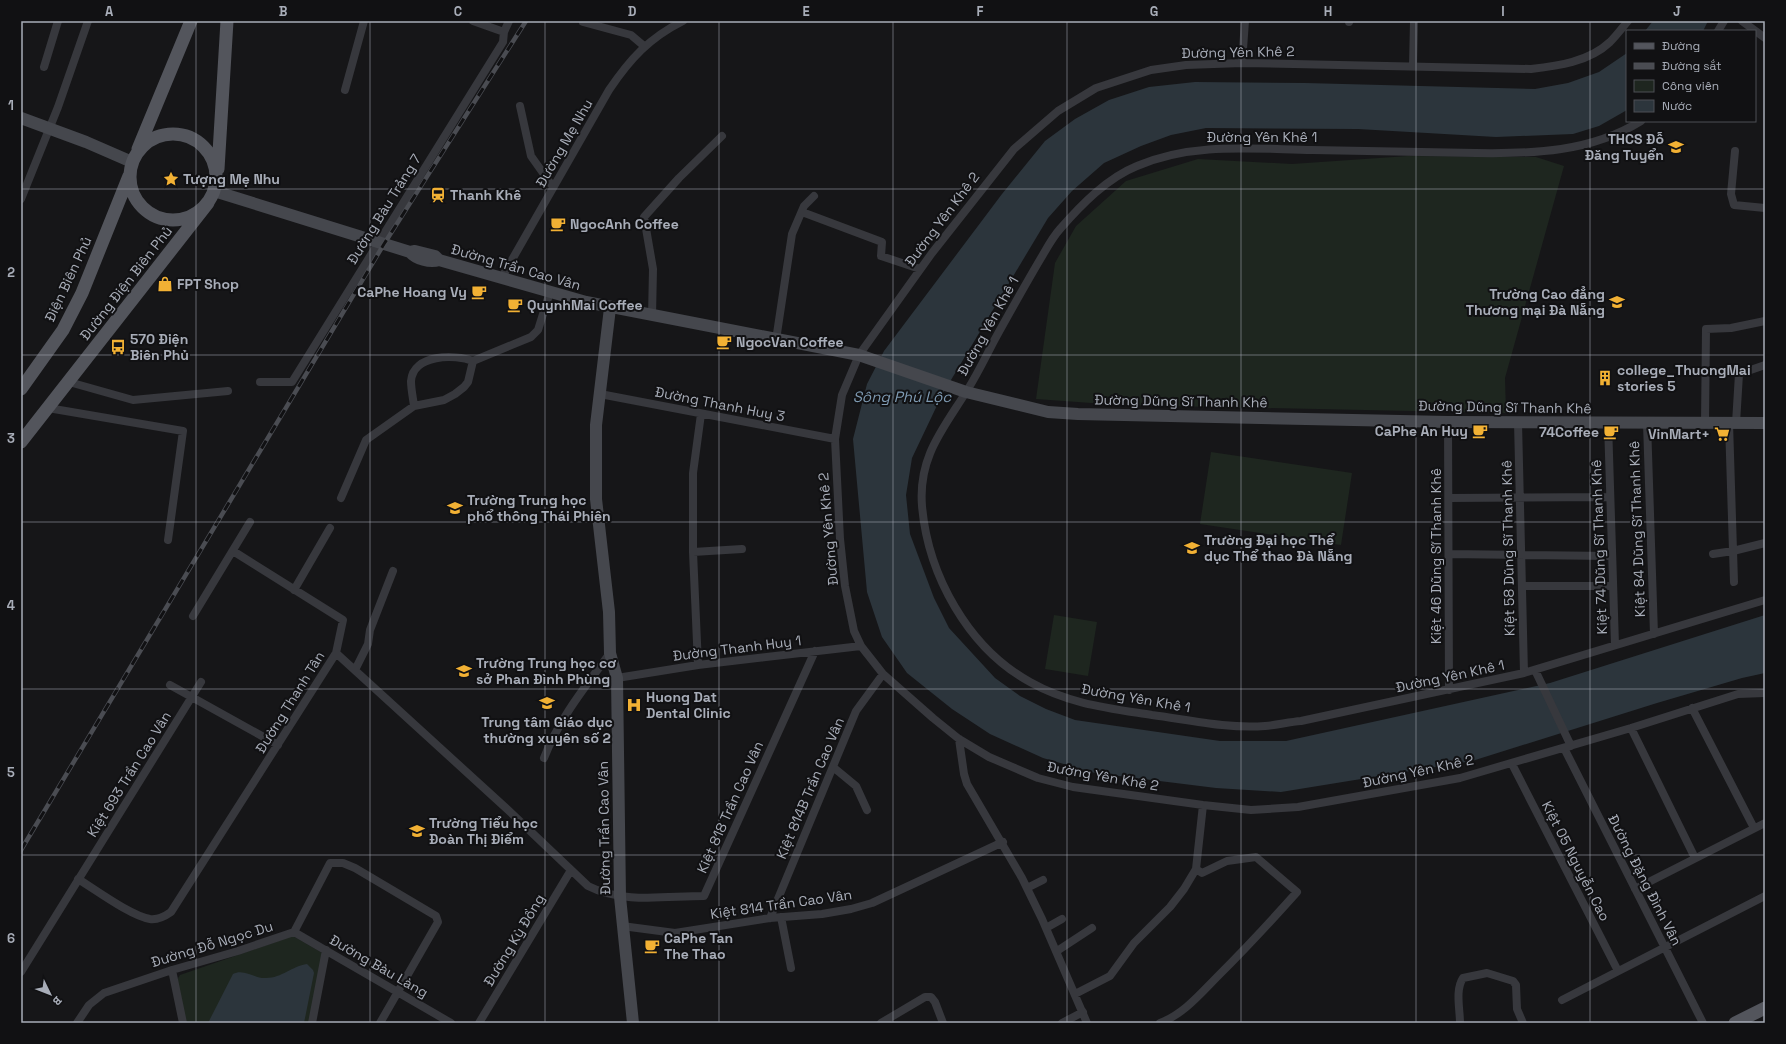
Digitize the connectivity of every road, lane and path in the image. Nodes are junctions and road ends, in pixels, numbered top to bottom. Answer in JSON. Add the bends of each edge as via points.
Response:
{"nodes":[{"id":1,"x":58,"y":21,"type":"edge"},
{"id":2,"x":88,"y":21,"type":"edge"},
{"id":3,"x":191,"y":21,"type":"edge"},
{"id":4,"x":227,"y":21,"type":"edge"},
{"id":5,"x":364,"y":21,"type":"edge"},
{"id":6,"x":473,"y":21,"type":"edge"},
{"id":7,"x":509,"y":21,"type":"edge"},
{"id":8,"x":683,"y":21,"type":"edge"},
{"id":9,"x":1245,"y":21,"type":"edge"},
{"id":10,"x":1414,"y":21,"type":"edge"},
{"id":11,"x":1628,"y":21,"type":"edge"},
{"id":12,"x":1724,"y":21,"type":"edge"},
{"id":13,"x":1742,"y":21,"type":"edge"},
{"id":14,"x":582,"y":22,"type":"dead end"},
{"id":15,"x":602,"y":24,"type":"edge"},
{"id":16,"x":1719,"y":30,"type":"edge"},
{"id":17,"x":1754,"y":30,"type":"edge"},
{"id":18,"x":1756,"y":31,"type":"edge"},
{"id":19,"x":504,"y":32,"type":"junction"},
{"id":20,"x":1765,"y":38,"type":"edge"},
{"id":21,"x":644,"y":46,"type":"junction"},
{"id":22,"x":1242,"y":63,"type":"junction"},
{"id":23,"x":1413,"y":66,"type":"junction"},
{"id":24,"x":44,"y":67,"type":"dead end"},
{"id":25,"x":345,"y":90,"type":"dead end"},
{"id":26,"x":520,"y":106,"type":"dead end"},
{"id":27,"x":21,"y":118,"type":"edge"},
{"id":28,"x":1639,"y":122,"type":"edge"},
{"id":29,"x":49,"y":128,"type":"junction"},
{"id":30,"x":722,"y":136,"type":"dead end"},
{"id":31,"x":1735,"y":152,"type":"dead end"},
{"id":32,"x":133,"y":163,"type":"junction"},
{"id":33,"x":217,"y":176,"type":"junction"},
{"id":34,"x":553,"y":187,"type":"junction"},
{"id":35,"x":214,"y":191,"type":"junction"},
{"id":36,"x":814,"y":196,"type":"dead end"},
{"id":37,"x":21,"y":199,"type":"edge"},
{"id":38,"x":208,"y":203,"type":"junction"},
{"id":39,"x":1765,"y":208,"type":"edge"},
{"id":40,"x":802,"y":212,"type":"junction"},
{"id":41,"x":378,"y":243,"type":"junction"},
{"id":42,"x":920,"y":269,"type":"junction"},
{"id":43,"x":501,"y":279,"type":"junction"},
{"id":44,"x":550,"y":292,"type":"junction"},
{"id":45,"x":610,"y":308,"type":"junction"},
{"id":46,"x":652,"y":316,"type":"junction"},
{"id":47,"x":1765,"y":321,"type":"edge"},
{"id":48,"x":776,"y":340,"type":"junction"},
{"id":49,"x":859,"y":355,"type":"junction"},
{"id":50,"x":473,"y":361,"type":"junction"},
{"id":51,"x":1765,"y":365,"type":"edge"},
{"id":52,"x":69,"y":382,"type":"junction"},
{"id":53,"x":260,"y":382,"type":"dead end"},
{"id":54,"x":21,"y":389,"type":"edge"},
{"id":55,"x":228,"y":391,"type":"dead end"},
{"id":56,"x":966,"y":392,"type":"junction"},
{"id":57,"x":600,"y":394,"type":"junction"},
{"id":58,"x":414,"y":406,"type":"junction"},
{"id":59,"x":48,"y":408,"type":"junction"},
{"id":60,"x":701,"y":414,"type":"junction"},
{"id":61,"x":1448,"y":422,"type":"junction"},
{"id":62,"x":1518,"y":422,"type":"junction"},
{"id":63,"x":1608,"y":423,"type":"junction"},
{"id":64,"x":1647,"y":423,"type":"junction"},
{"id":65,"x":1705,"y":423,"type":"junction"},
{"id":66,"x":1733,"y":423,"type":"junction"},
{"id":67,"x":1765,"y":423,"type":"edge"},
{"id":68,"x":835,"y":438,"type":"junction"},
{"id":69,"x":21,"y":442,"type":"edge"},
{"id":70,"x":1520,"y":497,"type":"junction"},
{"id":71,"x":1610,"y":497,"type":"junction"},
{"id":72,"x":341,"y":498,"type":"dead end"},
{"id":73,"x":1449,"y":498,"type":"junction"},
{"id":74,"x":250,"y":522,"type":"dead end"},
{"id":75,"x":330,"y":528,"type":"dead end"},
{"id":76,"x":168,"y":540,"type":"dead end"},
{"id":77,"x":1765,"y":543,"type":"edge"},
{"id":78,"x":742,"y":549,"type":"dead end"},
{"id":79,"x":233,"y":551,"type":"junction"},
{"id":80,"x":1733,"y":551,"type":"junction"},
{"id":81,"x":694,"y":552,"type":"junction"},
{"id":82,"x":1450,"y":554,"type":"junction"},
{"id":83,"x":1713,"y":554,"type":"dead end"},
{"id":84,"x":1522,"y":555,"type":"junction"},
{"id":85,"x":1612,"y":556,"type":"junction"},
{"id":86,"x":393,"y":571,"type":"dead end"},
{"id":87,"x":1734,"y":582,"type":"dead end"},
{"id":88,"x":1522,"y":586,"type":"junction"},
{"id":89,"x":1613,"y":586,"type":"junction"},
{"id":90,"x":294,"y":590,"type":"junction"},
{"id":91,"x":1765,"y":600,"type":"edge"},
{"id":92,"x":193,"y":616,"type":"dead end"},
{"id":93,"x":1654,"y":634,"type":"junction"},
{"id":94,"x":861,"y":646,"type":"junction"},
{"id":95,"x":1615,"y":646,"type":"junction"},
{"id":96,"x":815,"y":652,"type":"junction"},
{"id":97,"x":336,"y":653,"type":"junction"},
{"id":98,"x":610,"y":653,"type":"junction"},
{"id":99,"x":698,"y":665,"type":"junction"},
{"id":100,"x":355,"y":670,"type":"junction"},
{"id":101,"x":1524,"y":673,"type":"junction"},
{"id":102,"x":883,"y":674,"type":"junction"},
{"id":103,"x":1536,"y":674,"type":"junction"},
{"id":104,"x":617,"y":678,"type":"junction"},
{"id":105,"x":201,"y":682,"type":"dead end"},
{"id":106,"x":170,"y":685,"type":"dead end"},
{"id":107,"x":1449,"y":690,"type":"junction"},
{"id":108,"x":1765,"y":693,"type":"edge"},
{"id":109,"x":192,"y":698,"type":"junction"},
{"id":110,"x":1692,"y":708,"type":"junction"},
{"id":111,"x":1631,"y":728,"type":"junction"},
{"id":112,"x":959,"y":738,"type":"junction"},
{"id":113,"x":278,"y":745,"type":"junction"},
{"id":114,"x":1568,"y":747,"type":"junction"},
{"id":115,"x":544,"y":758,"type":"dead end"},
{"id":116,"x":1512,"y":764,"type":"junction"},
{"id":117,"x":833,"y":767,"type":"junction"},
{"id":118,"x":1203,"y":805,"type":"junction"},
{"id":119,"x":867,"y":810,"type":"dead end"},
{"id":120,"x":1765,"y":823,"type":"edge"},
{"id":121,"x":1754,"y":828,"type":"junction"},
{"id":122,"x":1003,"y":842,"type":"junction"},
{"id":123,"x":1695,"y":858,"type":"junction"},
{"id":124,"x":1196,"y":869,"type":"junction"},
{"id":125,"x":571,"y":870,"type":"junction"},
{"id":126,"x":78,"y":879,"type":"junction"},
{"id":127,"x":1043,"y":880,"type":"dead end"},
{"id":128,"x":1027,"y":888,"type":"junction"},
{"id":129,"x":1635,"y":889,"type":"junction"},
{"id":130,"x":1765,"y":896,"type":"edge"},
{"id":131,"x":620,"y":897,"type":"junction"},
{"id":132,"x":781,"y":917,"type":"junction"},
{"id":133,"x":770,"y":918,"type":"junction"},
{"id":134,"x":1062,"y":919,"type":"dead end"},
{"id":135,"x":622,"y":926,"type":"junction"},
{"id":136,"x":1046,"y":928,"type":"junction"},
{"id":137,"x":1092,"y":928,"type":"dead end"},
{"id":138,"x":294,"y":932,"type":"junction"},
{"id":139,"x":1664,"y":947,"type":"junction"},
{"id":140,"x":326,"y":950,"type":"junction"},
{"id":141,"x":1057,"y":951,"type":"junction"},
{"id":142,"x":791,"y":968,"type":"dead end"},
{"id":143,"x":172,"y":970,"type":"junction"},
{"id":144,"x":1618,"y":971,"type":"junction"},
{"id":145,"x":21,"y":972,"type":"edge"},
{"id":146,"x":398,"y":992,"type":"junction"},
{"id":147,"x":1075,"y":994,"type":"junction"},
{"id":148,"x":1562,"y":1000,"type":"dead end"},
{"id":149,"x":1765,"y":1008,"type":"edge"},
{"id":150,"x":1083,"y":1012,"type":"junction"},
{"id":151,"x":77,"y":1023,"type":"edge"},
{"id":152,"x":183,"y":1023,"type":"edge"},
{"id":153,"x":312,"y":1023,"type":"edge"},
{"id":154,"x":380,"y":1023,"type":"edge"},
{"id":155,"x":451,"y":1023,"type":"edge"},
{"id":156,"x":479,"y":1023,"type":"edge"},
{"id":157,"x":633,"y":1023,"type":"edge"},
{"id":158,"x":881,"y":1023,"type":"edge"},
{"id":159,"x":942,"y":1023,"type":"edge"},
{"id":160,"x":1062,"y":1023,"type":"edge"},
{"id":161,"x":1087,"y":1023,"type":"edge"},
{"id":162,"x":1160,"y":1023,"type":"edge"},
{"id":163,"x":1460,"y":1023,"type":"edge"},
{"id":164,"x":1523,"y":1023,"type":"edge"},
{"id":165,"x":1703,"y":1023,"type":"edge"},
{"id":166,"x":1735,"y":1023,"type":"edge"}],
"edges":[{"from":1,"to":24,"type":"street"},
{"from":2,"to":29,"type":"street"},
{"from":3,"to":32,"type":"main road"},
{"from":4,"to":33,"type":"main road"},
{"from":5,"to":25,"type":"street"},
{"from":6,"to":19,"type":"street"},
{"from":7,"to":19,"type":"street","name":"Đường Bàu Trảng 7"},
{"from":8,"to":21,"type":"street","name":"Đường Mẹ Nhu"},
{"from":9,"to":22,"type":"street"},
{"from":10,"to":23,"type":"street"},
{"from":11,"to":23,"type":"street","name":"Đường Yên Khê 2","via":[[1609,43],[1585,57],[1557,66],[1531,69]]},
{"from":12,"to":16,"type":"street"},
{"from":13,"to":17,"type":"street"},
{"from":14,"to":15,"type":"street"},
{"from":15,"to":21,"type":"street","via":[[631,35]]},
{"from":18,"to":20,"type":"street"},
{"from":19,"to":41,"type":"street","name":"Đường Bàu Trảng 7","via":[[503,42]]},
{"from":21,"to":34,"type":"street","name":"Đường Mẹ Nhu","via":[[625,66],[609,90]]},
{"from":22,"to":23,"type":"street","name":"Đường Yên Khê 2"},
{"from":22,"to":42,"type":"street","name":"Đường Yên Khê 2","via":[[1186,65],[1151,70],[1096,88],[1058,111],[1014,149]]},
{"from":26,"to":34,"type":"street","via":[[531,156]]},
{"from":27,"to":29,"type":"street"},
{"from":28,"to":56,"type":"street","name":"Đường Yên Khê 1","via":[[1593,142],[1561,150],[1511,154],[1224,148],[1170,154],[1134,167],[1104,186],[1057,232]]},
{"from":29,"to":32,"type":"street"},
{"from":29,"to":37,"type":"street"},
{"from":30,"to":46,"type":"street","via":[[644,217],[653,269]]},
{"from":31,"to":39,"type":"street","via":[[1731,194],[1734,204]]},
{"from":32,"to":33,"type":"main road","via":[[146,143],[158,136],[171,133],[185,134],[198,140],[208,150],[215,163]]},
{"from":32,"to":38,"type":"main road","via":[[131,188],[137,201],[146,211],[158,218],[185,219],[198,213]]},
{"from":32,"to":54,"type":"main road","name":"Điện Biên Phủ","via":[[82,292],[63,330]]},
{"from":33,"to":35,"type":"main road"},
{"from":34,"to":43,"type":"street","name":"Đường Mẹ Nhu"},
{"from":35,"to":38,"type":"main road"},
{"from":35,"to":41,"type":"street"},
{"from":36,"to":40,"type":"street"},
{"from":38,"to":52,"type":"main road","name":"Đường Điện Biên Phủ"},
{"from":40,"to":42,"type":"street","via":[[882,242],[881,256]]},
{"from":40,"to":48,"type":"street","via":[[792,234]]},
{"from":41,"to":43,"type":"street","name":"Đường Trần Cao Vân","via":[[435,256],[439,260]]},
{"from":41,"to":53,"type":"street","name":"Đường Bàu Trảng 7","via":[[292,382]]},
{"from":42,"to":49,"type":"street","name":"Đường Yên Khê 2"},
{"from":43,"to":44,"type":"street","name":"Đường Trần Cao Vân"},
{"from":44,"to":45,"type":"street","name":"Đường Trần Cao Vân"},
{"from":44,"to":50,"type":"street","via":[[539,326],[532,337]]},
{"from":45,"to":46,"type":"street","name":"Đường Dũng Sĩ Thanh Khê"},
{"from":45,"to":57,"type":"street","name":"Đường Trần Cao Vân"},
{"from":46,"to":48,"type":"street","name":"Đường Dũng Sĩ Thanh Khê"},
{"from":47,"to":65,"type":"street","via":[[1731,328],[1706,328]]},
{"from":48,"to":49,"type":"street","name":"Đường Dũng Sĩ Thanh Khê"},
{"from":49,"to":56,"type":"street","name":"Đường Dũng Sĩ Thanh Khê"},
{"from":49,"to":68,"type":"street","name":"Đường Yên Khê 2","via":[[842,395]]},
{"from":50,"to":58,"type":"street","via":[[468,382],[460,391],[444,400]]},
{"from":50,"to":58,"type":"street","via":[[464,357],[446,357],[420,365],[411,380]]},
{"from":51,"to":66,"type":"street","via":[[1739,374]]},
{"from":52,"to":55,"type":"street","via":[[133,400]]},
{"from":52,"to":59,"type":"main road","name":"Đường Điện Biên Phủ"},
{"from":56,"to":61,"type":"street","name":"Đường Dũng Sĩ Thanh Khê","via":[[1048,412],[1078,414]]},
{"from":56,"to":107,"type":"street","name":"Đường Yên Khê 1","via":[[944,425],[926,465],[922,497],[930,549],[954,604],[976,637],[991,653],[1025,679],[1069,700],[1100,707],[1214,724],[1264,726]]},
{"from":57,"to":60,"type":"street","name":"Đường Thanh Huy 3"},
{"from":57,"to":98,"type":"street","name":"Đường Trần Cao Vân","via":[[596,425],[596,499],[609,612]]},
{"from":58,"to":72,"type":"street","via":[[366,440]]},
{"from":59,"to":69,"type":"main road","name":"Đường Điện Biên Phủ"},
{"from":59,"to":76,"type":"street","via":[[183,431]]},
{"from":60,"to":68,"type":"street","name":"Đường Thanh Huy 3"},
{"from":60,"to":81,"type":"street","via":[[693,473]]},
{"from":61,"to":62,"type":"street","name":"Đường Dũng Sĩ Thanh Khê"},
{"from":61,"to":73,"type":"street","name":"Kiệt 46 Dũng Sĩ Thanh Khê"},
{"from":62,"to":63,"type":"street","name":"Đường Dũng Sĩ Thanh Khê"},
{"from":62,"to":70,"type":"street","name":"Kiệt 58 Dũng Sĩ Thanh Khê"},
{"from":63,"to":64,"type":"street","name":"Đường Dũng Sĩ Thanh Khê"},
{"from":63,"to":71,"type":"street","name":"Kiệt 74 Dũng Sĩ Thanh Khê"},
{"from":64,"to":65,"type":"street","name":"Đường Dũng Sĩ Thanh Khê"},
{"from":64,"to":93,"type":"street","name":"Kiệt 84 Dũng Sĩ Thanh Khê"},
{"from":65,"to":66,"type":"street","name":"Đường Dũng Sĩ Thanh Khê"},
{"from":66,"to":67,"type":"street","name":"Đường Dũng Sĩ Thanh Khê"},
{"from":66,"to":80,"type":"street"},
{"from":68,"to":94,"type":"street","name":"Đường Yên Khê 2","via":[[845,586],[849,612]]},
{"from":70,"to":71,"type":"street"},
{"from":70,"to":73,"type":"street"},
{"from":70,"to":84,"type":"street","name":"Kiệt 58 Dũng Sĩ Thanh Khê"},
{"from":71,"to":85,"type":"street","name":"Kiệt 74 Dũng Sĩ Thanh Khê"},
{"from":73,"to":82,"type":"street","name":"Kiệt 46 Dũng Sĩ Thanh Khê"},
{"from":74,"to":79,"type":"street"},
{"from":75,"to":90,"type":"street"},
{"from":77,"to":80,"type":"street"},
{"from":78,"to":81,"type":"street"},
{"from":79,"to":90,"type":"street"},
{"from":79,"to":92,"type":"street"},
{"from":80,"to":83,"type":"street"},
{"from":80,"to":87,"type":"street"},
{"from":81,"to":99,"type":"street"},
{"from":82,"to":84,"type":"street"},
{"from":82,"to":107,"type":"street","name":"Kiệt 46 Dũng Sĩ Thanh Khê"},
{"from":84,"to":85,"type":"street"},
{"from":84,"to":88,"type":"street","name":"Kiệt 58 Dũng Sĩ Thanh Khê"},
{"from":85,"to":89,"type":"street","name":"Kiệt 74 Dũng Sĩ Thanh Khê"},
{"from":86,"to":100,"type":"street","via":[[370,630],[368,644]]},
{"from":88,"to":89,"type":"street"},
{"from":88,"to":101,"type":"street","name":"Kiệt 58 Dũng Sĩ Thanh Khê"},
{"from":89,"to":95,"type":"street","name":"Kiệt 74 Dũng Sĩ Thanh Khê"},
{"from":90,"to":97,"type":"street","via":[[343,620]]},
{"from":91,"to":93,"type":"street","name":"Đường Yên Khê 1"},
{"from":93,"to":95,"type":"street","name":"Đường Yên Khê 1"},
{"from":94,"to":96,"type":"street","name":"Đường Thanh Huy 1"},
{"from":94,"to":102,"type":"street","name":"Đường Yên Khê 2"},
{"from":95,"to":103,"type":"street","name":"Đường Yên Khê 1"},
{"from":96,"to":99,"type":"street","name":"Đường Thanh Huy 1"},
{"from":96,"to":131,"type":"street","name":"Kiệt 818 Trần Cao Vân","via":[[704,896]]},
{"from":97,"to":100,"type":"street","name":"Đường Thanh Tân"},
{"from":97,"to":113,"type":"street","name":"Đường Thanh Tân"},
{"from":98,"to":104,"type":"street","name":"Đường Trần Cao Vân"},
{"from":98,"to":115,"type":"street","via":[[565,714],[552,736]]},
{"from":99,"to":104,"type":"street","name":"Đường Thanh Huy 1"},
{"from":100,"to":125,"type":"street","name":"Đường Thanh Tân"},
{"from":101,"to":103,"type":"street","name":"Đường Yên Khê 1"},
{"from":101,"to":107,"type":"street","name":"Đường Yên Khê 1"},
{"from":102,"to":112,"type":"street","name":"Đường Yên Khê 2"},
{"from":102,"to":117,"type":"street","name":"Kiệt 814B Trần Cao Vân","via":[[856,711]]},
{"from":103,"to":114,"type":"street","name":"Đường Đặng Đình Vân"},
{"from":104,"to":131,"type":"street","name":"Đường Trần Cao Vân"},
{"from":105,"to":109,"type":"street","name":"Kiệt 693 Trần Cao Vân"},
{"from":106,"to":109,"type":"street"},
{"from":108,"to":110,"type":"street","name":"Đường Yên Khê 2","via":[[1738,694]]},
{"from":109,"to":113,"type":"street"},
{"from":109,"to":126,"type":"street","name":"Kiệt 693 Trần Cao Vân"},
{"from":110,"to":111,"type":"street","name":"Đường Yên Khê 2"},
{"from":110,"to":121,"type":"street"},
{"from":111,"to":114,"type":"street","name":"Đường Yên Khê 2"},
{"from":111,"to":123,"type":"street"},
{"from":112,"to":118,"type":"street","name":"Đường Yên Khê 2","via":[[1004,764],[1054,782],[1073,787]]},
{"from":112,"to":122,"type":"street","via":[[967,784]]},
{"from":113,"to":126,"type":"street","name":"Đường Thanh Tân","via":[[175,906],[164,917],[150,919],[136,914]]},
{"from":114,"to":116,"type":"street","name":"Đường Yên Khê 2"},
{"from":114,"to":129,"type":"street","name":"Đường Đặng Đình Vân"},
{"from":116,"to":118,"type":"street","name":"Đường Yên Khê 2","via":[[1460,778],[1298,807],[1251,810]]},
{"from":116,"to":144,"type":"street","name":"Kiệt 05 Nguyễn Cao"},
{"from":117,"to":119,"type":"street","via":[[856,786]]},
{"from":117,"to":133,"type":"street","name":"Kiệt 814B Trần Cao Vân"},
{"from":118,"to":124,"type":"street"},
{"from":120,"to":121,"type":"street"},
{"from":121,"to":123,"type":"street"},
{"from":122,"to":128,"type":"street"},
{"from":122,"to":132,"type":"street","name":"Kiệt 814 Trần Cao Vân","via":[[872,903],[822,914]]},
{"from":123,"to":129,"type":"street"},
{"from":124,"to":147,"type":"street","via":[[1170,907],[1134,943],[1110,976]]},
{"from":124,"to":162,"type":"street","via":[[1202,873],[1227,860],[1256,857],[1297,892],[1195,1000],[1169,1020]]},
{"from":125,"to":131,"type":"street","name":"Đường Thanh Tân","via":[[597,891]]},
{"from":125,"to":156,"type":"street","name":"Đường Kỳ Đồng"},
{"from":126,"to":145,"type":"street","name":"Kiệt 693 Trần Cao Vân"},
{"from":127,"to":128,"type":"street"},
{"from":128,"to":136,"type":"street"},
{"from":129,"to":139,"type":"street","name":"Đường Đặng Đình Vân"},
{"from":130,"to":139,"type":"street"},
{"from":131,"to":135,"type":"street","name":"Đường Trần Cao Vân"},
{"from":132,"to":133,"type":"street","name":"Kiệt 814 Trần Cao Vân"},
{"from":132,"to":142,"type":"street"},
{"from":133,"to":135,"type":"street","name":"Kiệt 814 Trần Cao Vân","via":[[675,933]]},
{"from":134,"to":136,"type":"street"},
{"from":135,"to":157,"type":"street","name":"Đường Trần Cao Vân"},
{"from":136,"to":141,"type":"street"},
{"from":137,"to":141,"type":"street"},
{"from":138,"to":140,"type":"street","name":"Đường Bàu Làng"},
{"from":138,"to":143,"type":"street","name":"Đường Đỗ Ngọc Du"},
{"from":138,"to":146,"type":"street","name":"Đường Đỗ Ngọc Du","via":[[330,863],[355,868],[436,916],[438,922]]},
{"from":139,"to":144,"type":"street"},
{"from":139,"to":165,"type":"street","name":"Đường Đặng Đình Vân"},
{"from":140,"to":146,"type":"street","name":"Đường Bàu Làng"},
{"from":140,"to":153,"type":"street"},
{"from":141,"to":147,"type":"street"},
{"from":143,"to":151,"type":"street","name":"Đường Đỗ Ngọc Du","via":[[104,993],[89,1006]]},
{"from":143,"to":152,"type":"street"},
{"from":144,"to":148,"type":"street"},
{"from":146,"to":154,"type":"street"},
{"from":146,"to":155,"type":"street","name":"Đường Bàu Làng"},
{"from":147,"to":150,"type":"street"},
{"from":149,"to":166,"type":"main road"},
{"from":150,"to":160,"type":"street"},
{"from":150,"to":161,"type":"street"},
{"from":158,"to":159,"type":"street","via":[[925,997],[931,997],[935,1002]]},
{"from":163,"to":164,"type":"street","via":[[1460,982],[1463,978],[1487,973],[1516,984],[1517,1009]]}]}
